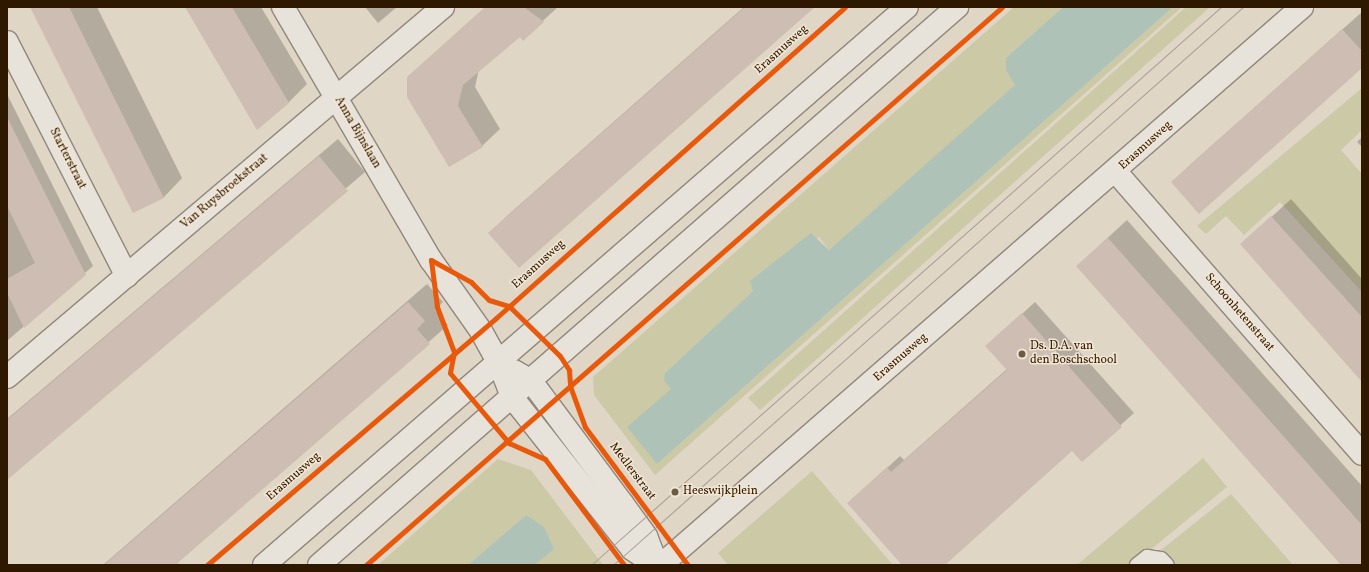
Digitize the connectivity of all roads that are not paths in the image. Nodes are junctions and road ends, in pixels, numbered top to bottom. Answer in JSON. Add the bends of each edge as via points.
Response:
{"nodes":[{"id":1,"x":283,"y":7,"type":"edge"},
{"id":2,"x":443,"y":7,"type":"edge"},
{"id":3,"x":907,"y":7,"type":"edge"},
{"id":4,"x":957,"y":7,"type":"edge"},
{"id":5,"x":1302,"y":7,"type":"edge"},
{"id":6,"x":7,"y":42,"type":"edge"},
{"id":7,"x":337,"y":98,"type":"junction"},
{"id":8,"x":1116,"y":172,"type":"junction"},
{"id":9,"x":127,"y":276,"type":"junction"},
{"id":10,"x":499,"y":363,"type":"junction"},
{"id":11,"x":7,"y":376,"type":"edge"},
{"id":12,"x":531,"y":381,"type":"junction"},
{"id":13,"x":512,"y":397,"type":"junction"},
{"id":14,"x":1362,"y":454,"type":"edge"},
{"id":15,"x":264,"y":565,"type":"edge"},
{"id":16,"x":319,"y":565,"type":"edge"},
{"id":17,"x":656,"y":565,"type":"edge"},
{"id":18,"x":661,"y":565,"type":"edge"},
{"id":19,"x":1137,"y":565,"type":"edge"},
{"id":20,"x":1167,"y":565,"type":"edge"}],
"edges":[{"from":1,"to":7,"type":"street","name":"Anna Bijnslaan"},
{"from":2,"to":7,"type":"street","name":"Van Ruysbroekstraat"},
{"from":3,"to":10,"type":"street"},
{"from":4,"to":12,"type":"street"},
{"from":5,"to":8,"type":"street","name":"Erasmusweg"},
{"from":6,"to":9,"type":"street","name":"Starterstraat"},
{"from":7,"to":9,"type":"street","name":"Van Ruysbroekstraat"},
{"from":7,"to":10,"type":"street","name":"Anna Bijnslaan","via":[[431,260],[481,331]]},
{"from":8,"to":14,"type":"street","name":"Schoonhetenstraat"},
{"from":8,"to":18,"type":"street","name":"Erasmusweg"},
{"from":9,"to":11,"type":"street","name":"Van Ruysbroekstraat"},
{"from":10,"to":12,"type":"street"},
{"from":10,"to":13,"type":"street","name":"Anna Bijnslaan"},
{"from":10,"to":15,"type":"street"},
{"from":12,"to":13,"type":"street"},
{"from":12,"to":17,"type":"street","via":[[646,536]]},
{"from":13,"to":16,"type":"street"},
{"from":13,"to":17,"type":"street","via":[[632,549]]},
{"from":19,"to":20,"type":"lane","via":[[1147,557],[1161,559]]}]}
